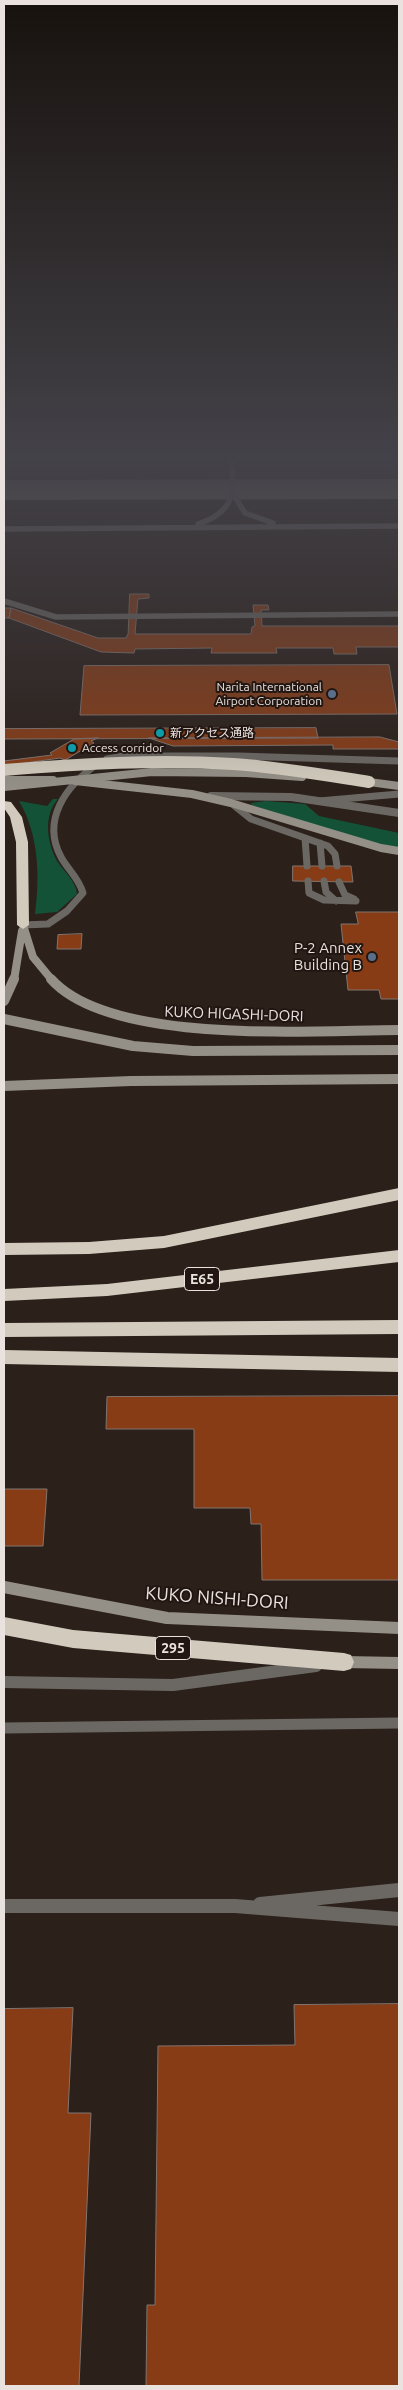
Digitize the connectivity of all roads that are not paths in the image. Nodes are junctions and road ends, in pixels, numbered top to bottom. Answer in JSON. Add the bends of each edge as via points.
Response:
{"nodes":[{"id":1,"x":4,"y":601,"type":"edge"},
{"id":2,"x":399,"y":614,"type":"edge"},
{"id":3,"x":399,"y":760,"type":"edge"},
{"id":4,"x":4,"y":770,"type":"edge"},
{"id":5,"x":4,"y":780,"type":"edge"},
{"id":6,"x":369,"y":782,"type":"junction"},
{"id":7,"x":399,"y":786,"type":"edge"},
{"id":8,"x":4,"y":787,"type":"edge"},
{"id":9,"x":192,"y":794,"type":"junction"},
{"id":10,"x":399,"y":794,"type":"edge"},
{"id":11,"x":318,"y":801,"type":"junction"},
{"id":12,"x":231,"y":803,"type":"junction"},
{"id":13,"x":7,"y":804,"type":"dead end"},
{"id":14,"x":399,"y":813,"type":"edge"},
{"id":15,"x":305,"y":838,"type":"junction"},
{"id":16,"x":320,"y":843,"type":"junction"},
{"id":17,"x":399,"y":851,"type":"edge"},
{"id":18,"x":307,"y":866,"type":"dead end"},
{"id":19,"x":322,"y":866,"type":"dead end"},
{"id":20,"x":337,"y":866,"type":"dead end"},
{"id":21,"x":308,"y":881,"type":"dead end"},
{"id":22,"x":324,"y":882,"type":"dead end"},
{"id":23,"x":339,"y":882,"type":"dead end"},
{"id":24,"x":336,"y":900,"type":"junction"},
{"id":25,"x":23,"y":925,"type":"junction"},
{"id":26,"x":4,"y":1001,"type":"edge"},
{"id":27,"x":4,"y":1019,"type":"edge"},
{"id":28,"x":399,"y":1030,"type":"edge"},
{"id":29,"x":399,"y":1050,"type":"edge"},
{"id":30,"x":397,"y":1080,"type":"edge"},
{"id":31,"x":4,"y":1086,"type":"edge"},
{"id":32,"x":399,"y":1194,"type":"edge"},
{"id":33,"x":4,"y":1249,"type":"edge"},
{"id":34,"x":399,"y":1256,"type":"edge"},
{"id":35,"x":4,"y":1295,"type":"edge"},
{"id":36,"x":399,"y":1327,"type":"edge"},
{"id":37,"x":4,"y":1330,"type":"edge"},
{"id":38,"x":4,"y":1356,"type":"edge"},
{"id":39,"x":399,"y":1365,"type":"edge"},
{"id":40,"x":4,"y":1587,"type":"edge"},
{"id":41,"x":4,"y":1626,"type":"edge"},
{"id":42,"x":399,"y":1628,"type":"edge"},
{"id":43,"x":344,"y":1662,"type":"junction"},
{"id":44,"x":399,"y":1663,"type":"edge"},
{"id":45,"x":4,"y":1682,"type":"edge"},
{"id":46,"x":399,"y":1723,"type":"edge"},
{"id":47,"x":4,"y":1728,"type":"edge"},
{"id":48,"x":399,"y":1890,"type":"edge"},
{"id":49,"x":4,"y":1906,"type":"edge"},
{"id":50,"x":235,"y":1906,"type":"junction"},
{"id":51,"x":399,"y":1919,"type":"edge"}],
"edges":[{"from":1,"to":2,"type":"lane","via":[[56,617]]},
{"from":3,"to":25,"type":"lane","via":[[124,756],[101,762],[87,770],[69,789],[54,814],[54,841],[83,893],[67,911],[48,924]]},
{"from":4,"to":6,"type":"highway","bridge":true,"via":[[91,763],[190,762],[274,768]]},
{"from":5,"to":9,"type":"street","via":[[76,782]]},
{"from":6,"to":7,"type":"street"},
{"from":6,"to":8,"type":"street","bridge":true,"via":[[246,773],[152,772]]},
{"from":9,"to":11,"type":"street"},
{"from":9,"to":12,"type":"street"},
{"from":10,"to":11,"type":"lane"},
{"from":11,"to":14,"type":"street"},
{"from":12,"to":15,"type":"lane","via":[[251,819]]},
{"from":12,"to":17,"type":"street"},
{"from":13,"to":25,"type":"highway","via":[[16,817],[22,842]]},
{"from":15,"to":16,"type":"lane"},
{"from":15,"to":18,"type":"lane"},
{"from":16,"to":19,"type":"lane"},
{"from":16,"to":20,"type":"lane","via":[[333,851]]},
{"from":21,"to":24,"type":"lane","via":[[309,893],[316,898]]},
{"from":22,"to":24,"type":"lane","via":[[326,892]]},
{"from":23,"to":24,"type":"lane","via":[[345,895],[356,901]]},
{"from":25,"to":26,"type":"street","via":[[12,983]]},
{"from":25,"to":28,"type":"street","name":"KUKO HIGASHI-DORI","via":[[35,960],[64,990],[110,1013],[138,1022],[224,1030]]},
{"from":27,"to":29,"type":"street","via":[[133,1046],[193,1050]]},
{"from":30,"to":31,"type":"street","via":[[131,1081]]},
{"from":32,"to":33,"type":"highway","via":[[164,1242],[97,1248]]},
{"from":34,"to":35,"type":"highway","number":"E65","via":[[108,1290]]},
{"from":36,"to":37,"type":"highway"},
{"from":38,"to":39,"type":"highway"},
{"from":40,"to":42,"type":"street","name":"KUKO NISHI-DORI","via":[[167,1618]]},
{"from":41,"to":43,"type":"highway","number":"295","via":[[73,1640]]},
{"from":43,"to":44,"type":"street"},
{"from":43,"to":45,"type":"street","via":[[173,1684]]},
{"from":46,"to":47,"type":"lane","bridge":true},
{"from":48,"to":50,"type":"lane"},
{"from":49,"to":50,"type":"lane"},
{"from":50,"to":51,"type":"lane"}]}
